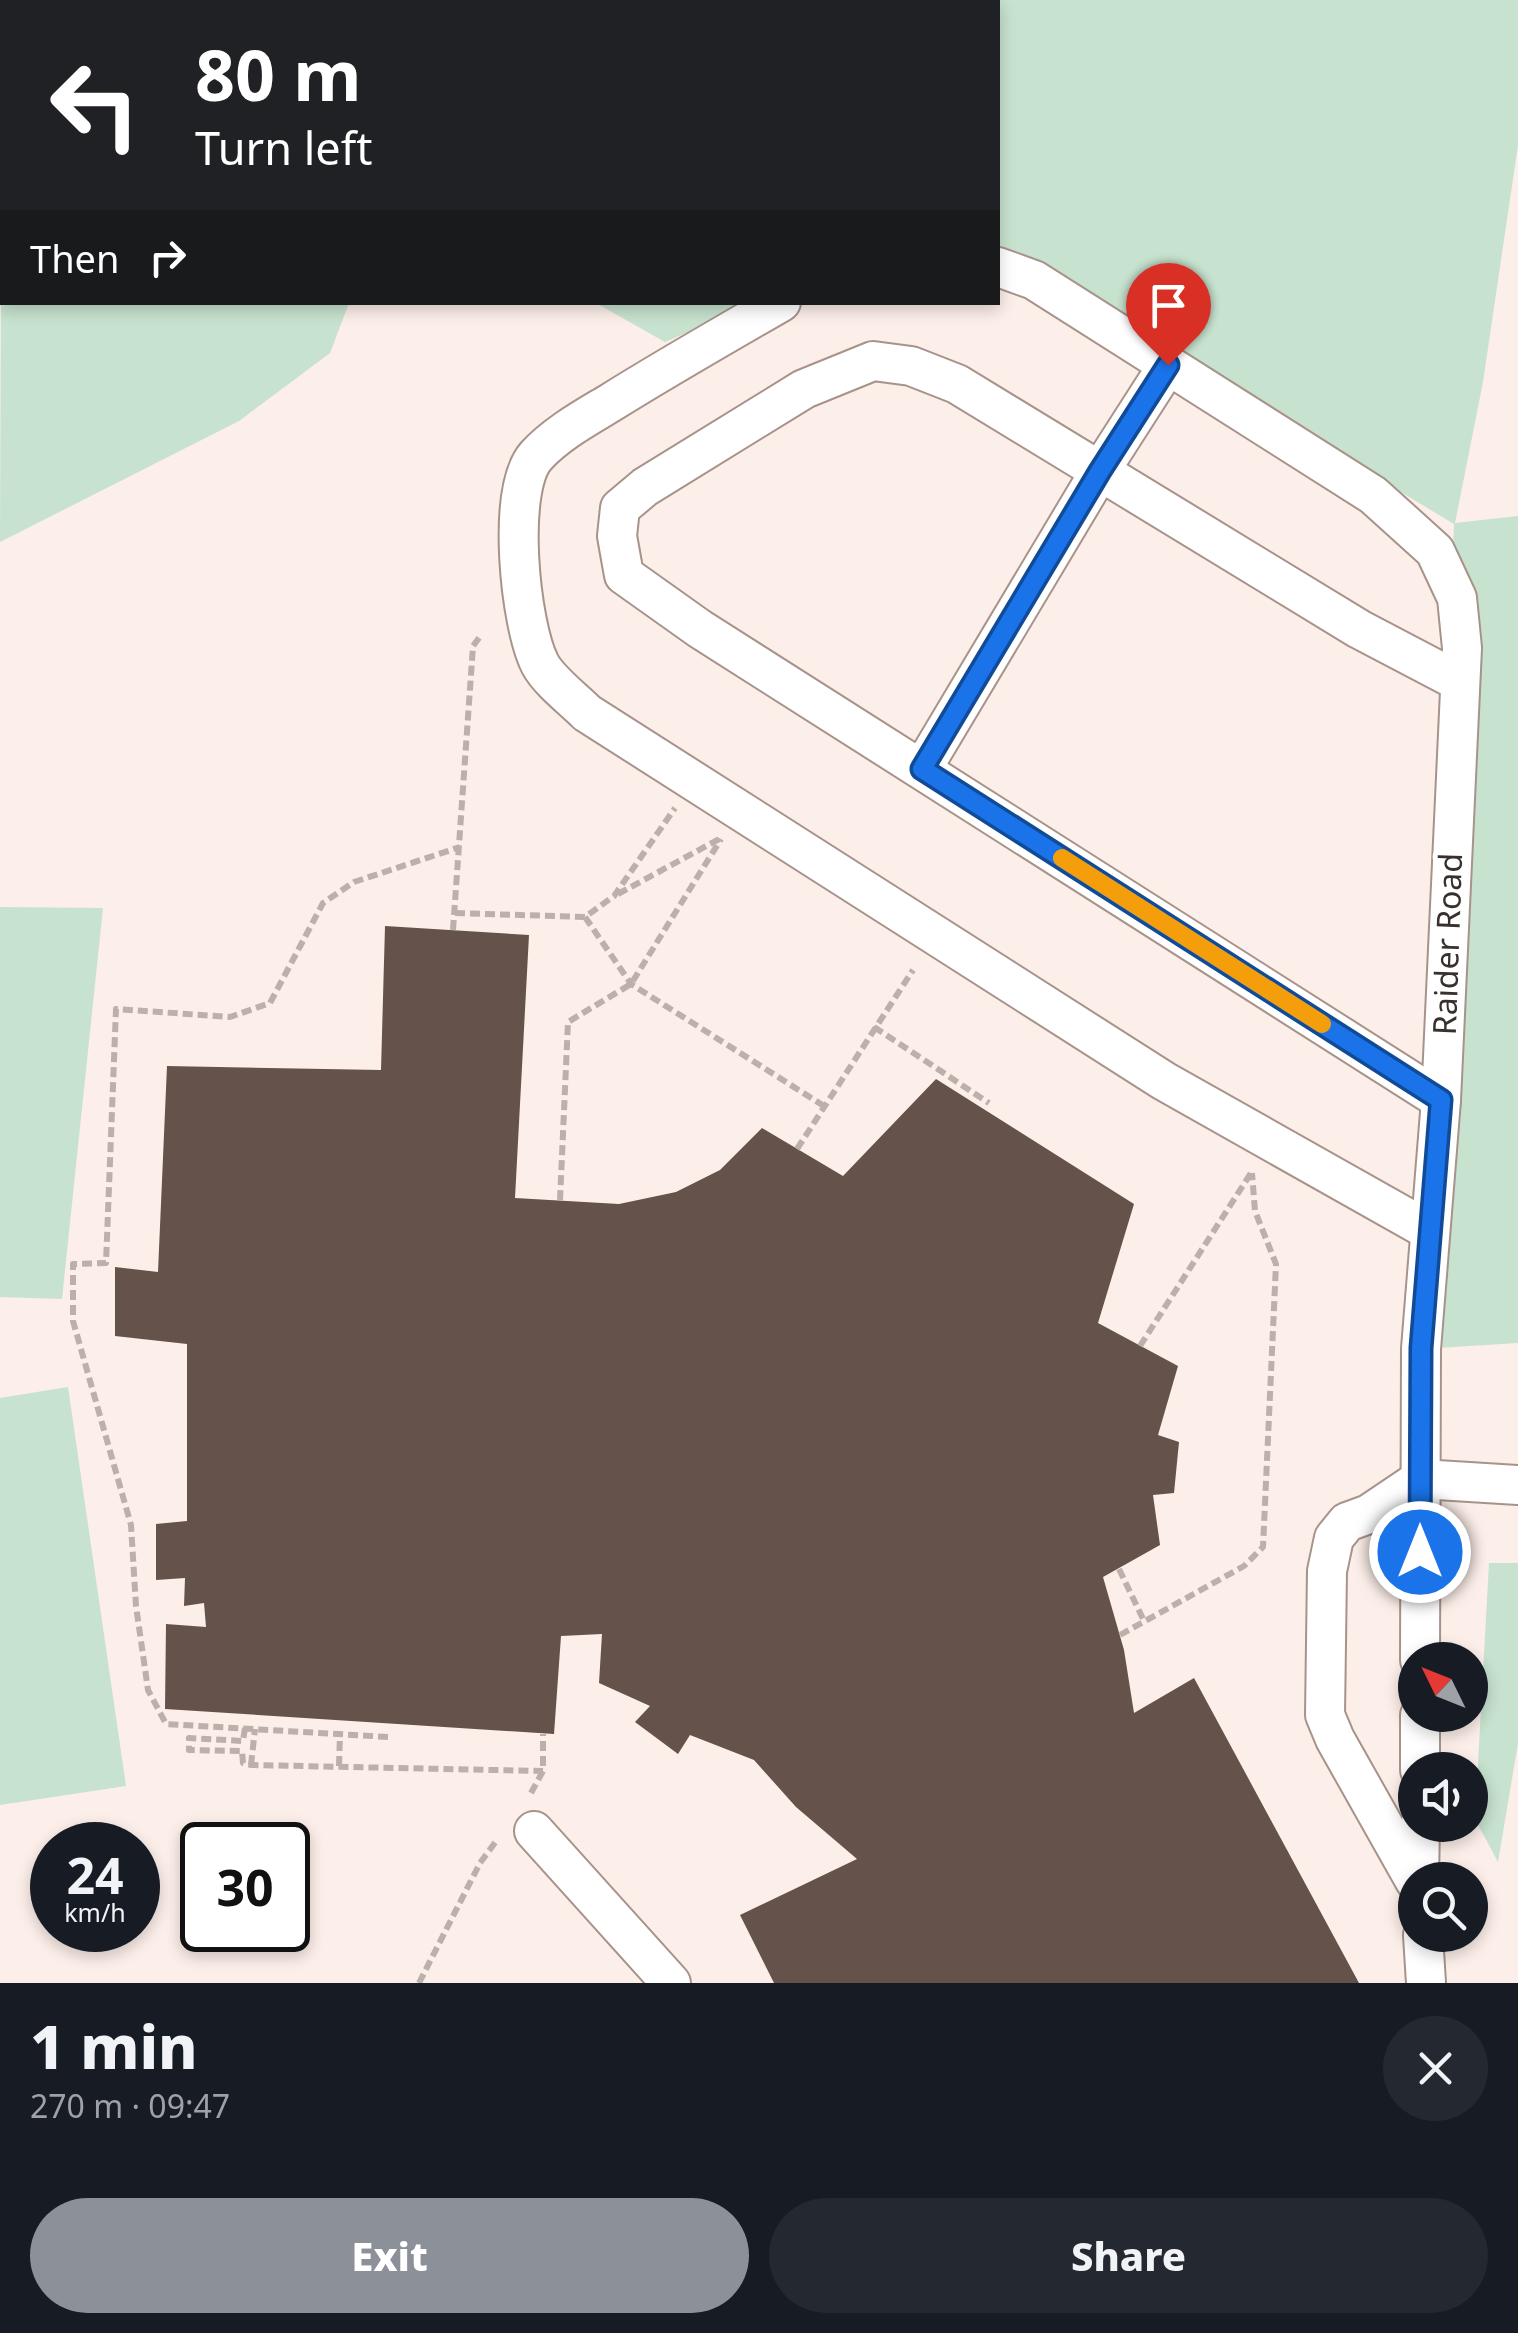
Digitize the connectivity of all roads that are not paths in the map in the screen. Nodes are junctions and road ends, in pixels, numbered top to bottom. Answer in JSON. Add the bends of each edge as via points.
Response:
{"nodes":[{"id":1,"x":1000,"y":268,"type":"edge"},
{"id":2,"x":776,"y":305,"type":"edge"},
{"id":3,"x":1168,"y":365,"type":"junction"},
{"id":4,"x":1100,"y":471,"type":"junction"},
{"id":5,"x":1461,"y":665,"type":"junction"},
{"id":6,"x":922,"y":769,"type":"junction"},
{"id":7,"x":1441,"y":1100,"type":"junction"},
{"id":8,"x":1430,"y":1231,"type":"junction"},
{"id":9,"x":1420,"y":1479,"type":"junction"},
{"id":10,"x":1518,"y":1485,"type":"edge"},
{"id":11,"x":1420,"y":1642,"type":"edge"},
{"id":12,"x":519,"y":1824,"type":"road end"},
{"id":13,"x":1406,"y":1862,"type":"edge"},
{"id":14,"x":1424,"y":1952,"type":"edge"},
{"id":15,"x":671,"y":1983,"type":"edge"},
{"id":16,"x":1426,"y":1983,"type":"edge"}],
"edges":[{"from":1,"to":3,"type":"street","name":"Raider Road","via":[[1034,280]]},
{"from":2,"to":8,"type":"street","via":[[589,416],[534,458],[522,490],[518,553],[540,664],[587,713],[1164,1081]]},
{"from":3,"to":4,"type":"street"},
{"from":3,"to":5,"type":"street","name":"Raider Road","via":[[1373,495],[1435,552],[1457,598]]},
{"from":4,"to":5,"type":"street","via":[[1359,629]]},
{"from":4,"to":6,"type":"street"},
{"from":4,"to":6,"type":"street","via":[[957,384],[912,366],[873,362],[804,389],[620,508],[624,575]]},
{"from":5,"to":7,"type":"street","name":"Raider Road"},
{"from":6,"to":7,"type":"street"},
{"from":7,"to":8,"type":"street","name":"Raider Road"},
{"from":8,"to":9,"type":"street","name":"Raider Road"},
{"from":9,"to":10,"type":"street"},
{"from":9,"to":11,"type":"street","name":"Raider Road"},
{"from":9,"to":13,"type":"street","via":[[1346,1522],[1334,1538],[1326,1571],[1325,1714]]},
{"from":12,"to":15,"type":"street"},
{"from":14,"to":16,"type":"street"}]}
